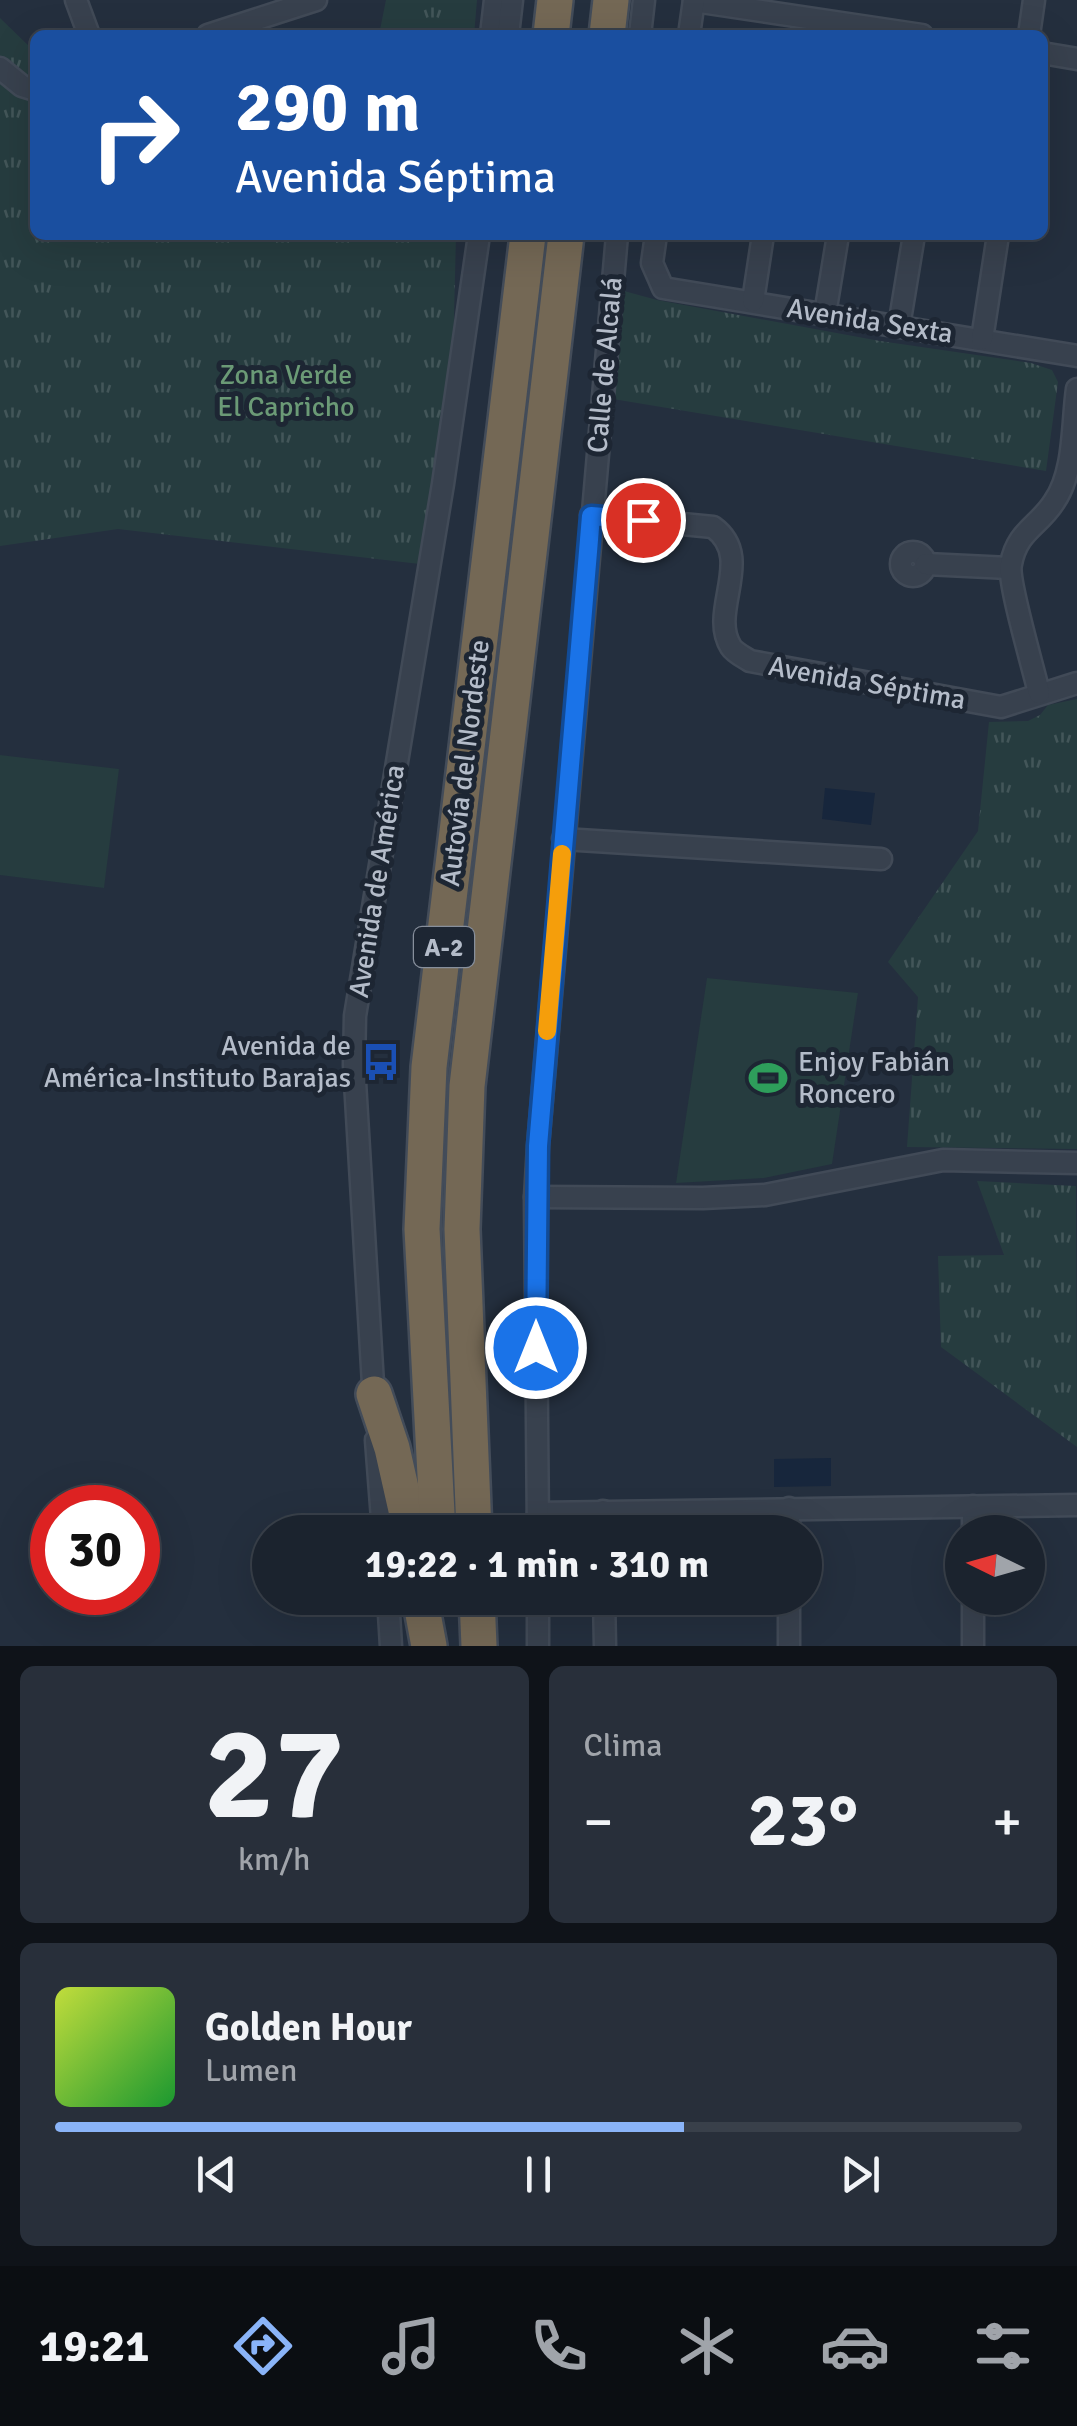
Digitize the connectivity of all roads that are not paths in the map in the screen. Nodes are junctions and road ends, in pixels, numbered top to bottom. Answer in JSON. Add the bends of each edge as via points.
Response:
{"nodes":[{"id":1,"x":76,"y":0,"type":"edge"},
{"id":2,"x":316,"y":0,"type":"edge"},
{"id":3,"x":495,"y":0,"type":"edge"},
{"id":4,"x":512,"y":0,"type":"edge"},
{"id":5,"x":556,"y":0,"type":"edge"},
{"id":6,"x":593,"y":0,"type":"edge"},
{"id":7,"x":612,"y":0,"type":"edge"},
{"id":8,"x":644,"y":0,"type":"edge"},
{"id":9,"x":694,"y":0,"type":"edge"},
{"id":10,"x":1034,"y":0,"type":"edge"},
{"id":11,"x":795,"y":26,"type":"edge"},
{"id":12,"x":87,"y":30,"type":"edge"},
{"id":13,"x":223,"y":30,"type":"edge"},
{"id":14,"x":492,"y":30,"type":"edge"},
{"id":15,"x":509,"y":30,"type":"edge"},
{"id":16,"x":553,"y":30,"type":"edge"},
{"id":17,"x":590,"y":30,"type":"edge"},
{"id":18,"x":608,"y":30,"type":"edge"},
{"id":19,"x":641,"y":30,"type":"edge"},
{"id":20,"x":689,"y":30,"type":"edge"},
{"id":21,"x":856,"y":30,"type":"edge"},
{"id":22,"x":1030,"y":30,"type":"edge"},
{"id":23,"x":1048,"y":55,"type":"edge"},
{"id":24,"x":1077,"y":59,"type":"edge"},
{"id":25,"x":0,"y":68,"type":"edge"},
{"id":26,"x":30,"y":88,"type":"edge"},
{"id":27,"x":478,"y":240,"type":"edge"},
{"id":28,"x":527,"y":240,"type":"edge"},
{"id":29,"x":565,"y":240,"type":"edge"},
{"id":30,"x":582,"y":240,"type":"edge"},
{"id":31,"x":617,"y":240,"type":"edge"},
{"id":32,"x":655,"y":240,"type":"edge"},
{"id":33,"x":762,"y":240,"type":"edge"},
{"id":34,"x":837,"y":240,"type":"edge"},
{"id":35,"x":913,"y":240,"type":"edge"},
{"id":36,"x":997,"y":240,"type":"edge"},
{"id":37,"x":753,"y":301,"type":"junction"},
{"id":38,"x":825,"y":314,"type":"junction"},
{"id":39,"x":899,"y":326,"type":"junction"},
{"id":40,"x":982,"y":339,"type":"junction"},
{"id":41,"x":1077,"y":356,"type":"edge"},
{"id":42,"x":1077,"y":389,"type":"edge"},
{"id":43,"x":1074,"y":443,"type":"edge"},
{"id":44,"x":591,"y":516,"type":"junction"},
{"id":45,"x":926,"y":564,"type":"dead end"},
{"id":46,"x":1009,"y":568,"type":"junction"},
{"id":47,"x":520,"y":622,"type":"junction"},
{"id":48,"x":1077,"y":683,"type":"edge"},
{"id":49,"x":1039,"y":693,"type":"junction"},
{"id":50,"x":564,"y":839,"type":"junction"},
{"id":51,"x":881,"y":859,"type":"dead end"},
{"id":52,"x":1077,"y":1162,"type":"edge"},
{"id":53,"x":535,"y":1197,"type":"junction"},
{"id":54,"x":374,"y":1394,"type":"junction"},
{"id":55,"x":973,"y":1506,"type":"junction"},
{"id":56,"x":1077,"y":1506,"type":"edge"},
{"id":57,"x":788,"y":1508,"type":"junction"},
{"id":58,"x":382,"y":1515,"type":"edge"},
{"id":59,"x":406,"y":1515,"type":"edge"},
{"id":60,"x":437,"y":1515,"type":"edge"},
{"id":61,"x":473,"y":1515,"type":"edge"},
{"id":62,"x":538,"y":1515,"type":"edge"},
{"id":63,"x":696,"y":1515,"type":"edge"},
{"id":64,"x":788,"y":1515,"type":"edge"},
{"id":65,"x":973,"y":1515,"type":"edge"},
{"id":66,"x":389,"y":1615,"type":"edge"},
{"id":67,"x":423,"y":1615,"type":"edge"},
{"id":68,"x":443,"y":1615,"type":"edge"},
{"id":69,"x":477,"y":1615,"type":"edge"},
{"id":70,"x":538,"y":1615,"type":"edge"},
{"id":71,"x":604,"y":1615,"type":"edge"},
{"id":72,"x":789,"y":1615,"type":"edge"},
{"id":73,"x":973,"y":1615,"type":"edge"},
{"id":74,"x":391,"y":1646,"type":"edge"},
{"id":75,"x":428,"y":1646,"type":"edge"},
{"id":76,"x":444,"y":1646,"type":"edge"},
{"id":77,"x":478,"y":1646,"type":"edge"},
{"id":78,"x":538,"y":1646,"type":"edge"},
{"id":79,"x":605,"y":1646,"type":"edge"},
{"id":80,"x":789,"y":1646,"type":"edge"},
{"id":81,"x":973,"y":1646,"type":"edge"}],
"edges":[{"from":1,"to":12,"type":"street"},
{"from":2,"to":13,"type":"street"},
{"from":3,"to":14,"type":"street"},
{"from":4,"to":15,"type":"street"},
{"from":5,"to":16,"type":"highway"},
{"from":6,"to":17,"type":"highway"},
{"from":7,"to":18,"type":"highway"},
{"from":8,"to":19,"type":"street"},
{"from":9,"to":11,"type":"street"},
{"from":9,"to":20,"type":"street"},
{"from":10,"to":22,"type":"street"},
{"from":11,"to":21,"type":"street"},
{"from":23,"to":24,"type":"street"},
{"from":25,"to":26,"type":"street"},
{"from":27,"to":54,"type":"street","name":"Avenida de América","via":[[355,1016]]},
{"from":28,"to":60,"type":"highway","name":"Autovía del Nordeste","number":"A-2","via":[[429,1067],[422,1229]]},
{"from":29,"to":47,"type":"highway","name":"Autovía del Nordeste","number":"A-2"},
{"from":30,"to":47,"type":"highway","via":[[542,578]]},
{"from":31,"to":44,"type":"street","name":"Calle de Alcalá"},
{"from":32,"to":37,"type":"street","name":"Avenida Sexta","via":[[652,263],[663,288]]},
{"from":33,"to":37,"type":"street"},
{"from":34,"to":38,"type":"street"},
{"from":35,"to":39,"type":"street"},
{"from":36,"to":40,"type":"street"},
{"from":37,"to":38,"type":"street","name":"Avenida Sexta"},
{"from":38,"to":39,"type":"street","name":"Avenida Sexta"},
{"from":39,"to":40,"type":"street","name":"Avenida Sexta"},
{"from":40,"to":41,"type":"street","name":"Avenida Sexta"},
{"from":42,"to":43,"type":"street"},
{"from":43,"to":46,"type":"street","via":[[1054,502],[1021,536]]},
{"from":44,"to":49,"type":"street","name":"Avenida Séptima","via":[[713,527],[726,536],[732,550],[726,634],[732,650],[750,662],[1001,706]]},
{"from":44,"to":50,"type":"street","name":"Calle de Alcalá"},
{"from":45,"to":46,"type":"street"},
{"from":46,"to":49,"type":"street"},
{"from":47,"to":61,"type":"highway","name":"Autovía del Nordeste","number":"A-2","via":[[467,1086],[462,1228]]},
{"from":48,"to":49,"type":"street","name":"Avenida Séptima"},
{"from":50,"to":51,"type":"street"},
{"from":50,"to":53,"type":"street","name":"Calle de Alcalá"},
{"from":52,"to":53,"type":"street","via":[[943,1160],[765,1195]]},
{"from":53,"to":62,"type":"street","name":"Calle de Alcalá"},
{"from":54,"to":58,"type":"street","name":"Avenida de América"},
{"from":54,"to":59,"type":"highway"},
{"from":55,"to":56,"type":"street","name":"Calle de Alcalá"},
{"from":55,"to":57,"type":"street","name":"Calle de Alcalá"},
{"from":55,"to":65,"type":"street"},
{"from":57,"to":63,"type":"street","name":"Calle de Alcalá"},
{"from":57,"to":64,"type":"street"},
{"from":66,"to":74,"type":"street"},
{"from":67,"to":75,"type":"highway"},
{"from":68,"to":76,"type":"highway"},
{"from":69,"to":77,"type":"highway"},
{"from":70,"to":78,"type":"street"},
{"from":71,"to":79,"type":"street"},
{"from":72,"to":80,"type":"street"},
{"from":73,"to":81,"type":"street"}]}
